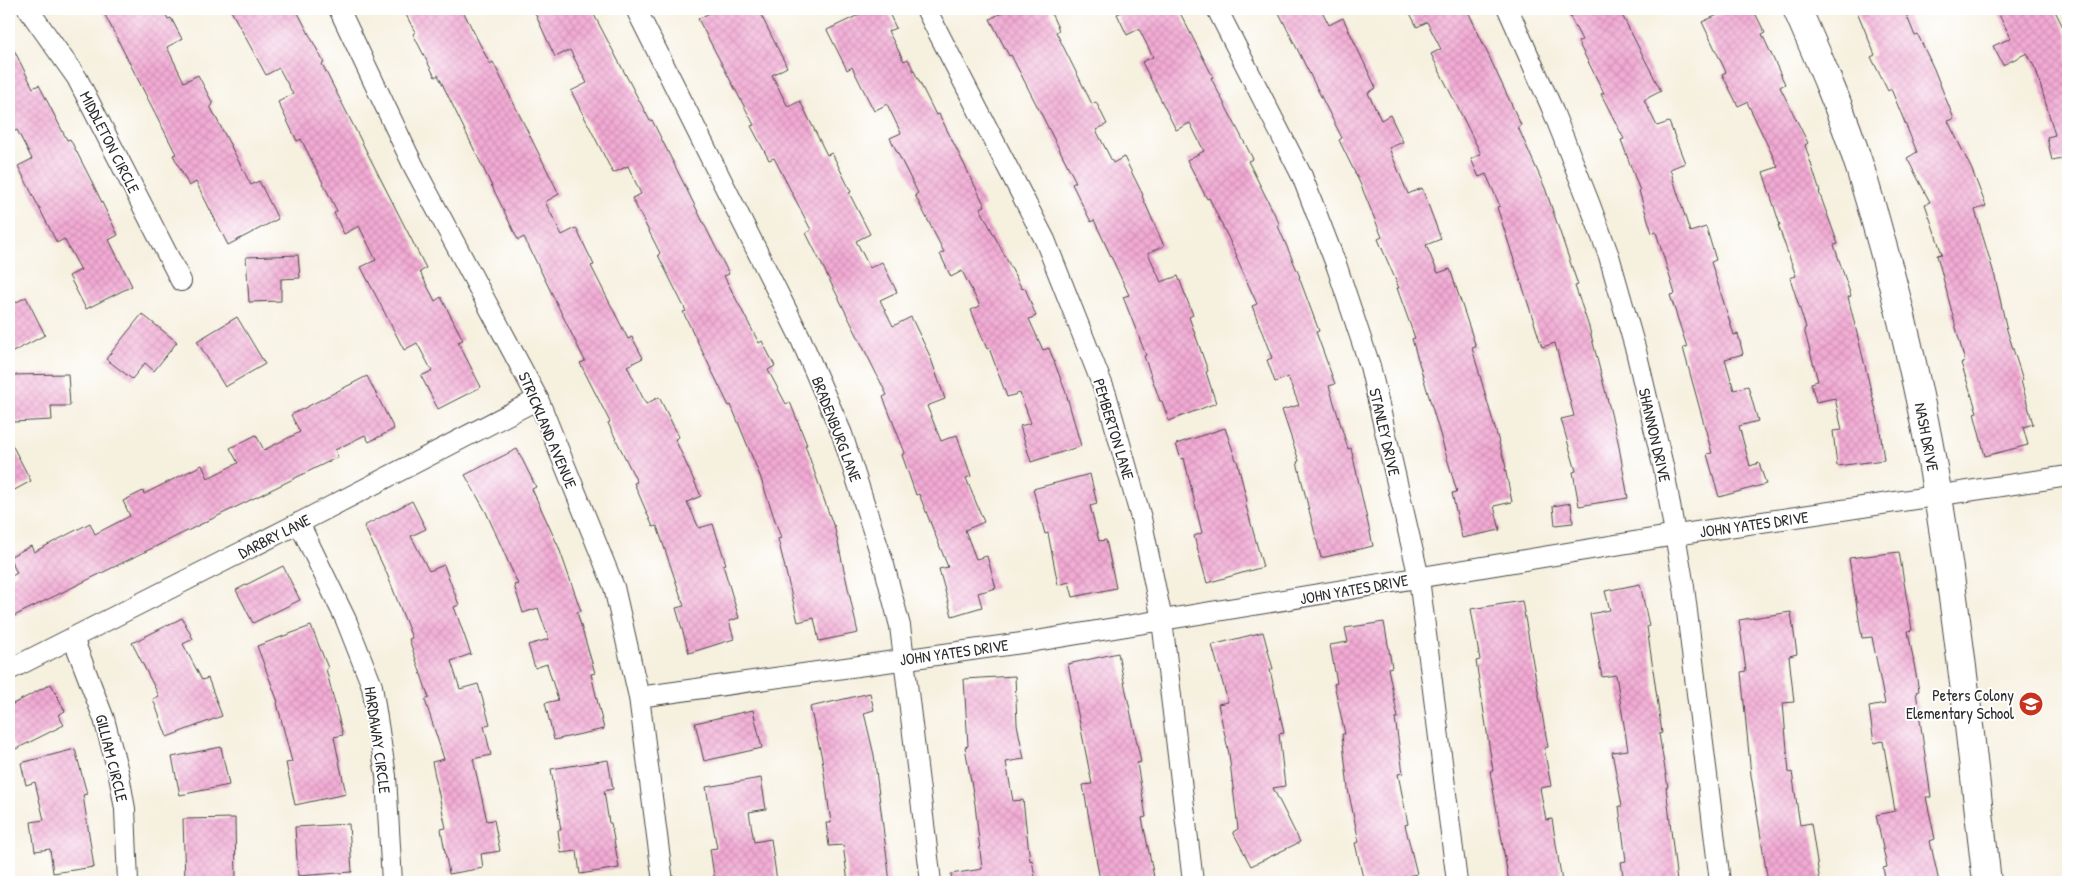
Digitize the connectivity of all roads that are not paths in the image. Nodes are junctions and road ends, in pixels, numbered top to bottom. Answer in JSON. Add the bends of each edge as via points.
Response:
{"nodes":[{"id":1,"x":28,"y":9,"type":"edge"},
{"id":2,"x":339,"y":9,"type":"edge"},
{"id":3,"x":636,"y":9,"type":"edge"},
{"id":4,"x":926,"y":9,"type":"edge"},
{"id":5,"x":1217,"y":9,"type":"edge"},
{"id":6,"x":1508,"y":9,"type":"edge"},
{"id":7,"x":1797,"y":9,"type":"edge"},
{"id":8,"x":181,"y":281,"type":"dead end"},
{"id":9,"x":538,"y":399,"type":"junction"},
{"id":10,"x":2068,"y":476,"type":"edge"},
{"id":11,"x":1938,"y":496,"type":"junction"},
{"id":12,"x":299,"y":523,"type":"junction"},
{"id":13,"x":1676,"y":535,"type":"junction"},
{"id":14,"x":1419,"y":578,"type":"junction"},
{"id":15,"x":1162,"y":620,"type":"junction"},
{"id":16,"x":73,"y":638,"type":"junction"},
{"id":17,"x":904,"y":659,"type":"junction"},
{"id":18,"x":9,"y":670,"type":"edge"},
{"id":19,"x":639,"y":697,"type":"junction"},
{"id":20,"x":128,"y":882,"type":"edge"},
{"id":21,"x":392,"y":882,"type":"edge"},
{"id":22,"x":664,"y":882,"type":"edge"},
{"id":23,"x":931,"y":882,"type":"edge"},
{"id":24,"x":1193,"y":882,"type":"edge"},
{"id":25,"x":1457,"y":882,"type":"edge"},
{"id":26,"x":1720,"y":882,"type":"edge"},
{"id":27,"x":1987,"y":882,"type":"edge"}],
"edges":[{"from":1,"to":8,"type":"street","name":"MIDDLETON CIRCLE","via":[[77,78]]},
{"from":2,"to":9,"type":"street","name":"STRICKLAND AVENUE","via":[[414,167]]},
{"from":3,"to":17,"type":"street","name":"BRADENBURG LANE","via":[[799,335],[842,434],[893,600]]},
{"from":4,"to":15,"type":"street","name":"PEMBERTON LANE","via":[[1046,240],[1074,310],[1106,394],[1141,518]]},
{"from":5,"to":14,"type":"street","name":"STANLEY DRIVE","via":[[1302,176],[1337,267],[1372,375]]},
{"from":6,"to":13,"type":"street","name":"SHANNON DRIVE","via":[[1551,106],[1609,256],[1636,351]]},
{"from":7,"to":11,"type":"street","name":"NASH DRIVE","via":[[1860,168],[1912,362]]},
{"from":9,"to":12,"type":"street","name":"DARBRY LANE"},
{"from":9,"to":19,"type":"street","name":"STRICKLAND AVENUE","via":[[614,587]]},
{"from":10,"to":11,"type":"street","name":"JOHN YATES DRIVE"},
{"from":11,"to":13,"type":"street","name":"JOHN YATES DRIVE"},
{"from":11,"to":27,"type":"street","name":"NASH DRIVE"},
{"from":12,"to":16,"type":"street","name":"DARBRY LANE"},
{"from":12,"to":21,"type":"street","name":"HARDAWAY CIRCLE","via":[[346,620],[372,686],[386,776]]},
{"from":13,"to":14,"type":"street","name":"JOHN YATES DRIVE"},
{"from":13,"to":26,"type":"street","name":"SHANNON DRIVE"},
{"from":14,"to":15,"type":"street","name":"JOHN YATES DRIVE"},
{"from":14,"to":25,"type":"street","name":"STANLEY DRIVE"},
{"from":15,"to":17,"type":"street","name":"JOHN YATES DRIVE"},
{"from":15,"to":24,"type":"street","name":"PEMBERTON LANE"},
{"from":16,"to":18,"type":"street","name":"DARBRY LANE"},
{"from":16,"to":20,"type":"street","name":"GILLIAM CIRCLE","via":[[112,747],[125,809]]},
{"from":17,"to":19,"type":"street","name":"JOHN YATES DRIVE"},
{"from":17,"to":23,"type":"street","name":"BRADENBURG LANE"},
{"from":19,"to":22,"type":"street","name":"STRICKLAND AVENUE"}]}
